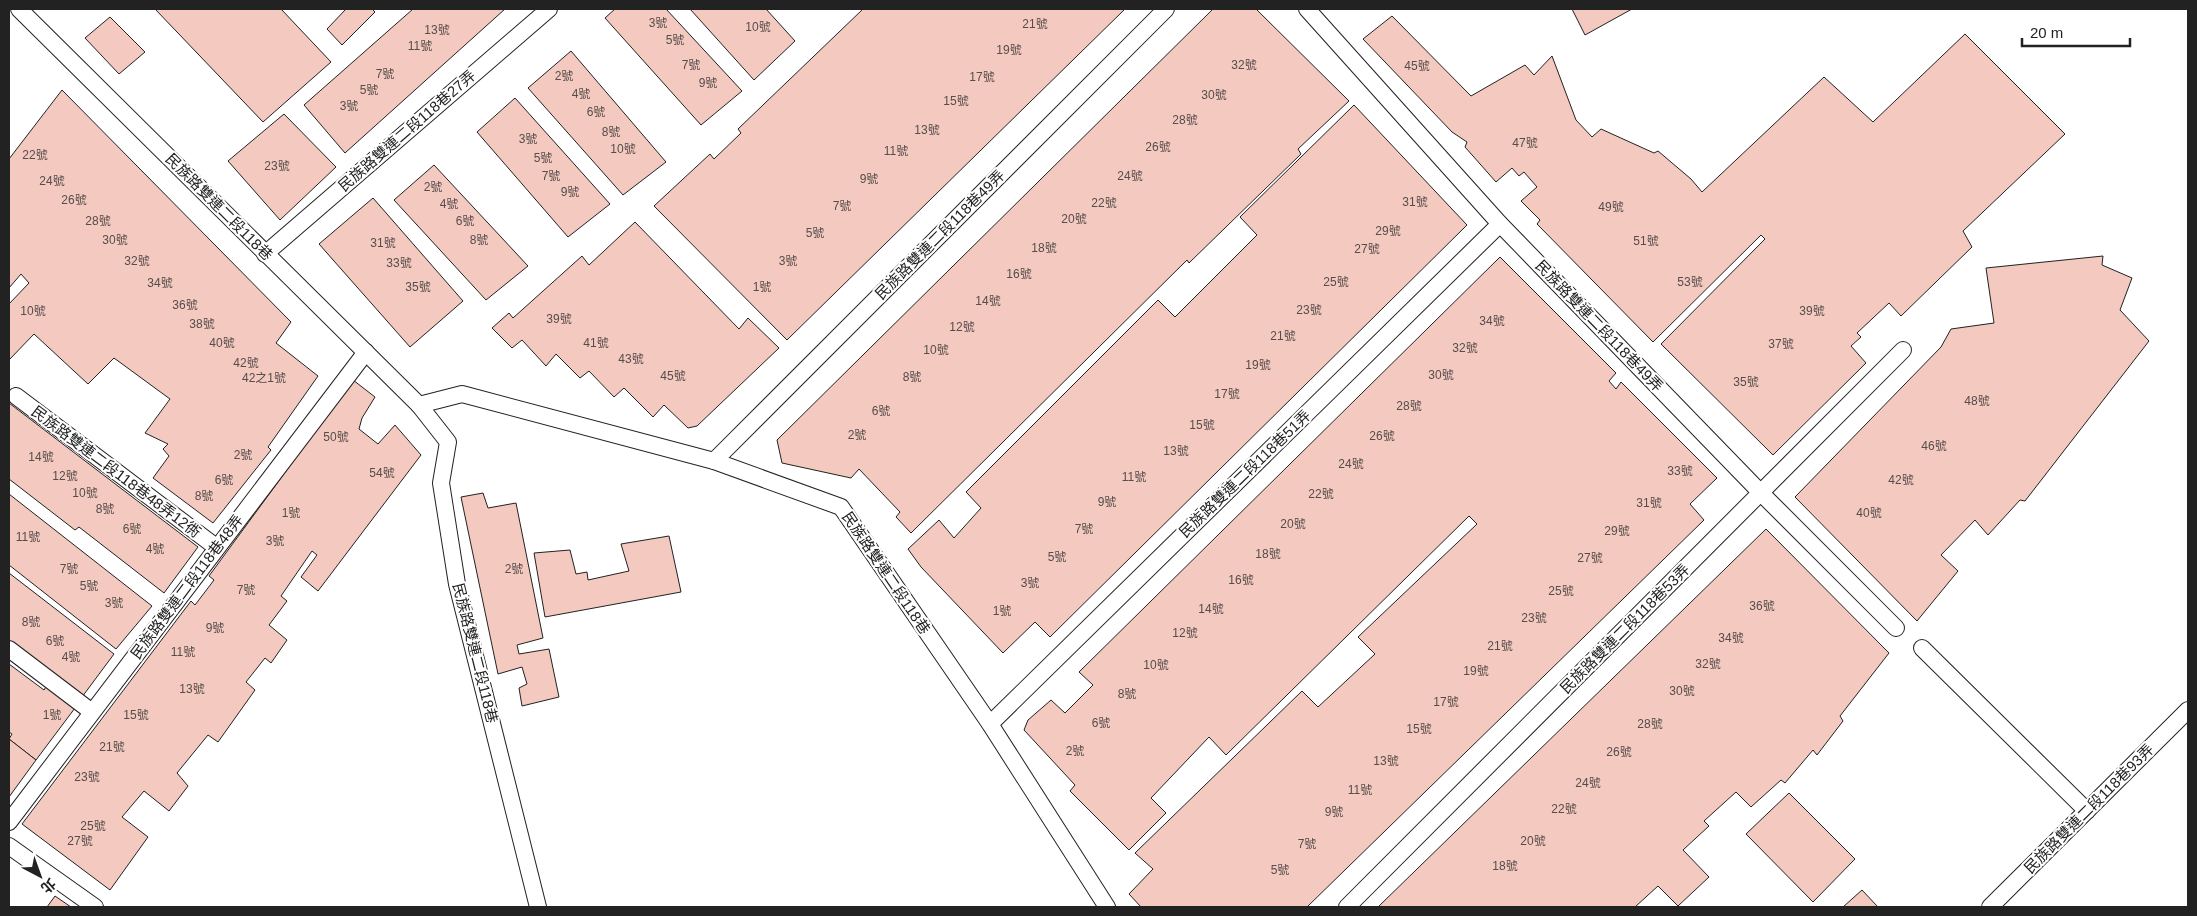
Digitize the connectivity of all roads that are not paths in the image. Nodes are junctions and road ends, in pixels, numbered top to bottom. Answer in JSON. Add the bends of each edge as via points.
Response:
{"nodes":[{"id":1,"x":20,"y":9,"type":"edge"},
{"id":2,"x":550,"y":9,"type":"edge"},
{"id":3,"x":1166,"y":9,"type":"edge"},
{"id":4,"x":1312,"y":11,"type":"edge"},
{"id":5,"x":1500,"y":224,"type":"junction"},
{"id":6,"x":265,"y":254,"type":"junction"},
{"id":7,"x":1903,"y":350,"type":"dead end"},
{"id":8,"x":366,"y":352,"type":"junction"},
{"id":9,"x":16,"y":396,"type":"dead end"},
{"id":10,"x":419,"y":405,"type":"junction"},
{"id":11,"x":714,"y":461,"type":"junction"},
{"id":12,"x":1761,"y":493,"type":"junction"},
{"id":13,"x":216,"y":547,"type":"junction"},
{"id":14,"x":1896,"y":628,"type":"dead end"},
{"id":15,"x":1922,"y":648,"type":"dead end"},
{"id":16,"x":9,"y":649,"type":"edge"},
{"id":17,"x":2188,"y":710,"type":"edge"},
{"id":18,"x":92,"y":712,"type":"junction"},
{"id":19,"x":990,"y":724,"type":"junction"},
{"id":20,"x":2087,"y":811,"type":"junction"},
{"id":21,"x":9,"y":822,"type":"edge"},
{"id":22,"x":9,"y":846,"type":"edge"},
{"id":23,"x":95,"y":907,"type":"edge"},
{"id":24,"x":538,"y":907,"type":"edge"},
{"id":25,"x":1108,"y":907,"type":"edge"},
{"id":26,"x":1347,"y":907,"type":"edge"},
{"id":27,"x":1990,"y":907,"type":"edge"}],
"edges":[{"from":1,"to":6,"type":"lane","name":"民族路雙連二段118巷"},
{"from":2,"to":6,"type":"lane","name":"民族路雙連二段118巷27弄"},
{"from":3,"to":11,"type":"lane","name":"民族路雙連二段118巷49弄"},
{"from":4,"to":5,"type":"lane","name":"民族路雙連二段118巷49弄"},
{"from":5,"to":12,"type":"lane","name":"民族路雙連二段118巷49弄"},
{"from":5,"to":19,"type":"lane","name":"民族路雙連二段118巷51弄"},
{"from":6,"to":8,"type":"lane","name":"民族路雙連二段118巷"},
{"from":7,"to":12,"type":"lane","name":"民族路雙連二段118巷53弄"},
{"from":8,"to":10,"type":"lane","name":"民族路雙連二段118巷"},
{"from":8,"to":13,"type":"lane","name":"民族路雙連二段118巷48弄"},
{"from":9,"to":13,"type":"lane","name":"民族路雙連二段118巷48弄12衖"},
{"from":10,"to":11,"type":"lane","name":"民族路雙連二段118巷","via":[[462,394]]},
{"from":10,"to":24,"type":"lane","name":"民族路雙連二段118巷","via":[[448,442],[441,483],[457,584]]},
{"from":11,"to":19,"type":"lane","name":"民族路雙連二段118巷","via":[[841,506]]},
{"from":12,"to":14,"type":"lane","name":"民族路雙連二段118巷49弄"},
{"from":12,"to":26,"type":"lane","name":"民族路雙連二段118巷53弄"},
{"from":13,"to":18,"type":"lane","name":"民族路雙連二段118巷48弄"},
{"from":15,"to":20,"type":"lane"},
{"from":16,"to":18,"type":"lane"},
{"from":17,"to":20,"type":"lane","name":"民族路雙連二段118巷93弄"},
{"from":18,"to":21,"type":"lane","name":"民族路雙連二段118巷48弄"},
{"from":19,"to":25,"type":"lane","name":"民族路雙連二段118巷"},
{"from":20,"to":27,"type":"lane","name":"民族路雙連二段118巷93弄"},
{"from":22,"to":23,"type":"lane"}]}
